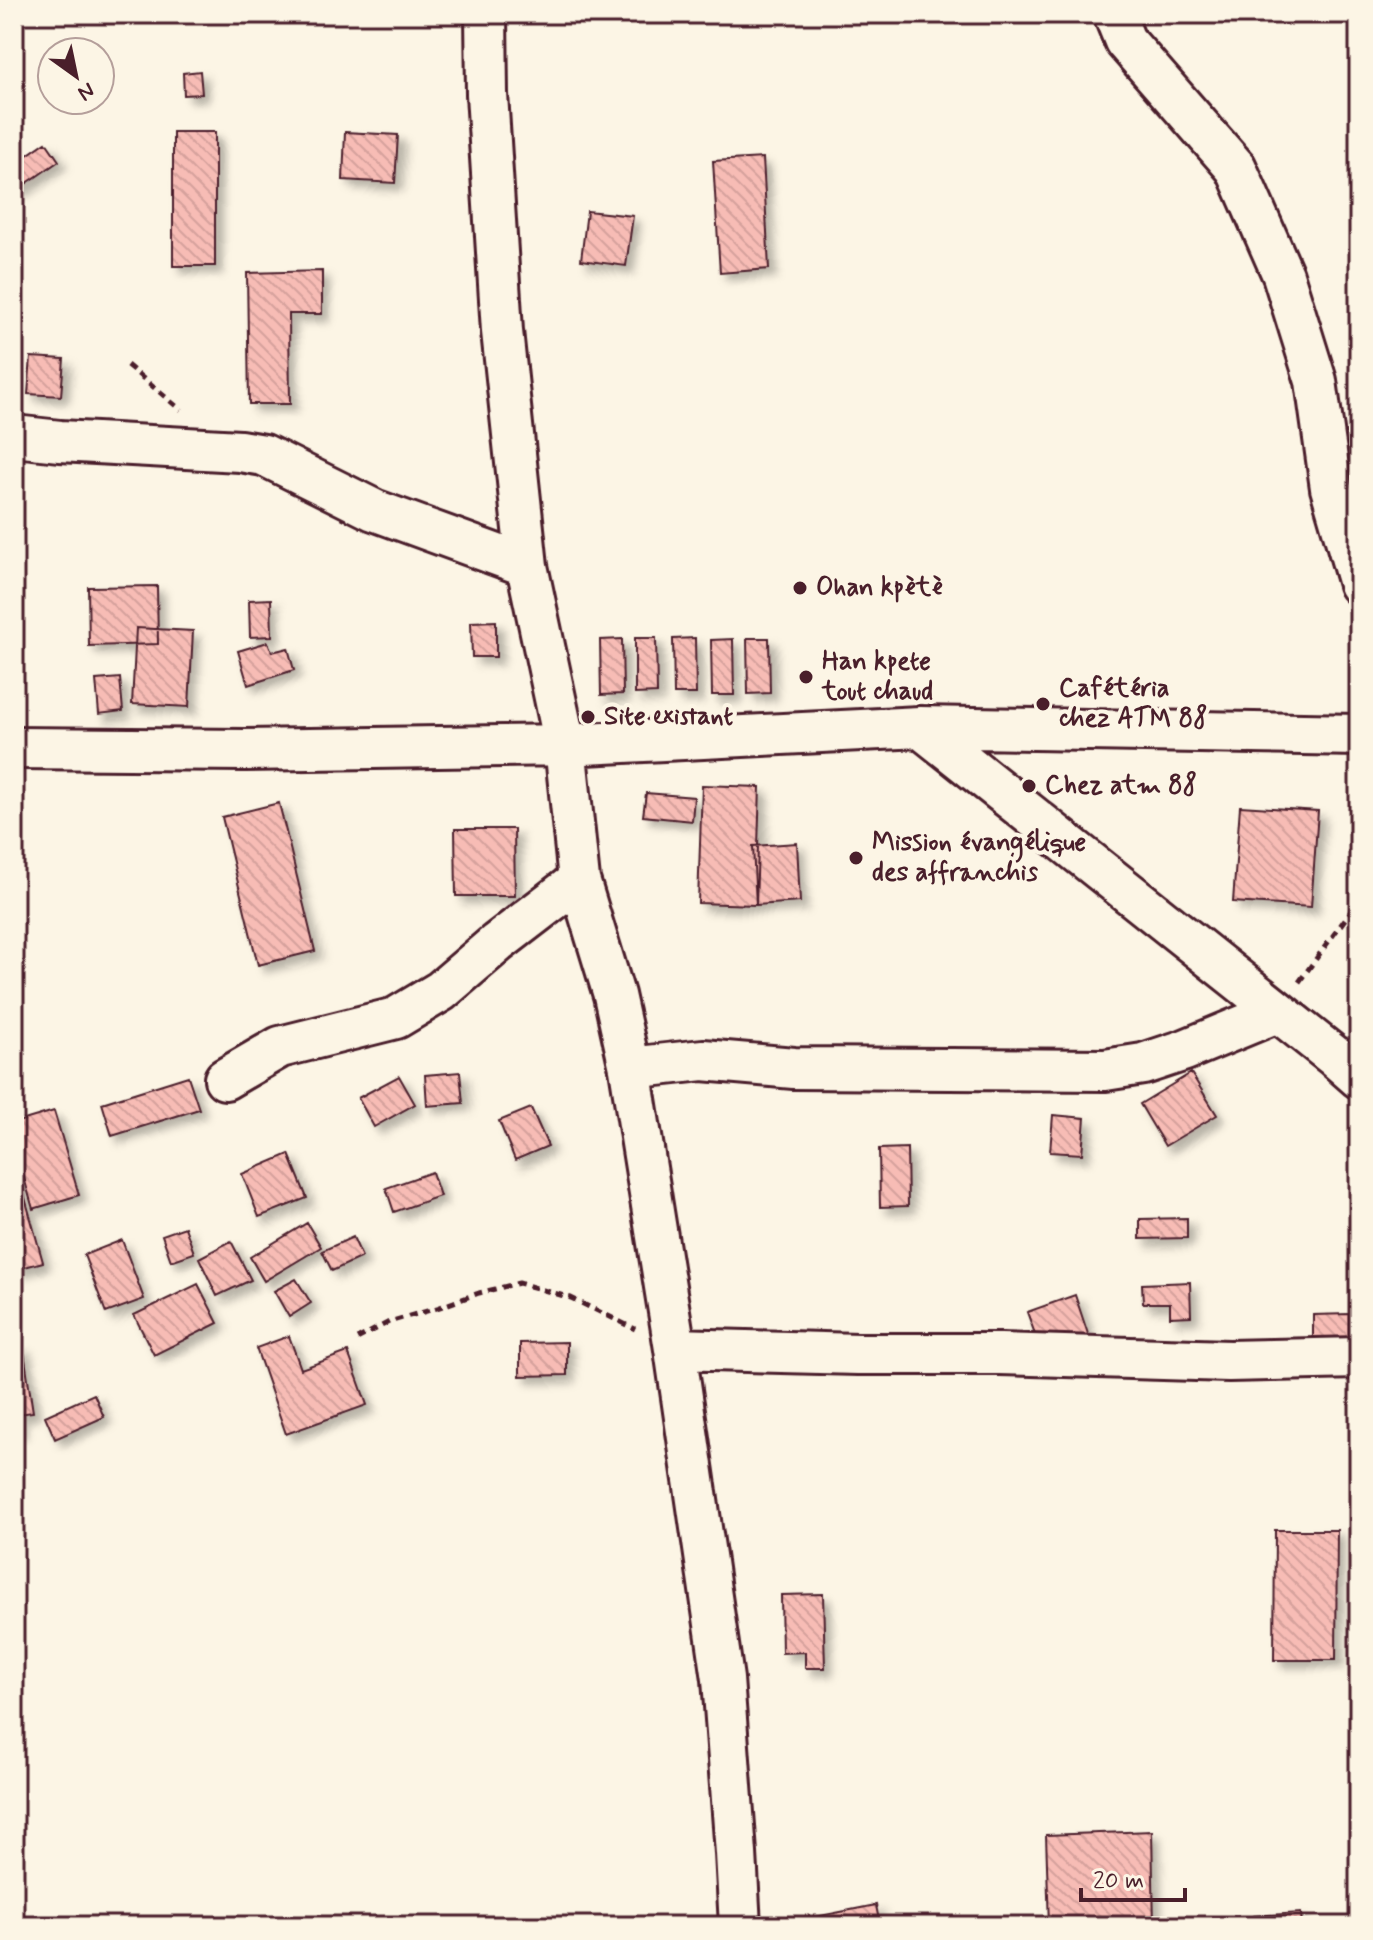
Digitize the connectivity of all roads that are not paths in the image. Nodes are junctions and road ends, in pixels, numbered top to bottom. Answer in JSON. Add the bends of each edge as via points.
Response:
{"nodes":[{"id":1,"x":486,"y":14,"type":"edge"},
{"id":2,"x":1114,"y":14,"type":"edge"},
{"id":3,"x":14,"y":436,"type":"edge"},
{"id":4,"x":527,"y":566,"type":"junction"},
{"id":5,"x":1359,"y":584,"type":"edge"},
{"id":6,"x":920,"y":727,"type":"junction"},
{"id":7,"x":1359,"y":735,"type":"edge"},
{"id":8,"x":565,"y":745,"type":"junction"},
{"id":9,"x":14,"y":748,"type":"edge"},
{"id":10,"x":579,"y":880,"type":"junction"},
{"id":11,"x":1277,"y":1012,"type":"junction"},
{"id":12,"x":630,"y":1068,"type":"junction"},
{"id":13,"x":1359,"y":1078,"type":"edge"},
{"id":14,"x":225,"y":1079,"type":"dead end"},
{"id":15,"x":675,"y":1349,"type":"junction"},
{"id":16,"x":1359,"y":1358,"type":"edge"},
{"id":17,"x":740,"y":1926,"type":"edge"}],
"edges":[{"from":1,"to":4,"type":"street","via":[[502,331]]},
{"from":2,"to":5,"type":"street","via":[[1125,41],[1236,168],[1283,275],[1316,381],[1331,488]]},
{"from":3,"to":4,"type":"street","via":[[264,455],[374,510]]},
{"from":4,"to":8,"type":"street"},
{"from":6,"to":7,"type":"street"},
{"from":6,"to":8,"type":"street"},
{"from":6,"to":11,"type":"street"},
{"from":8,"to":9,"type":"street"},
{"from":8,"to":10,"type":"street"},
{"from":10,"to":12,"type":"street"},
{"from":10,"to":14,"type":"street","via":[[441,991],[396,1018],[280,1047]]},
{"from":11,"to":12,"type":"street","via":[[1185,1050],[1105,1070],[794,1068],[703,1060]]},
{"from":11,"to":13,"type":"street"},
{"from":12,"to":15,"type":"street"},
{"from":15,"to":16,"type":"street","via":[[1229,1361]]},
{"from":15,"to":17,"type":"street","via":[[723,1679]]}]}
